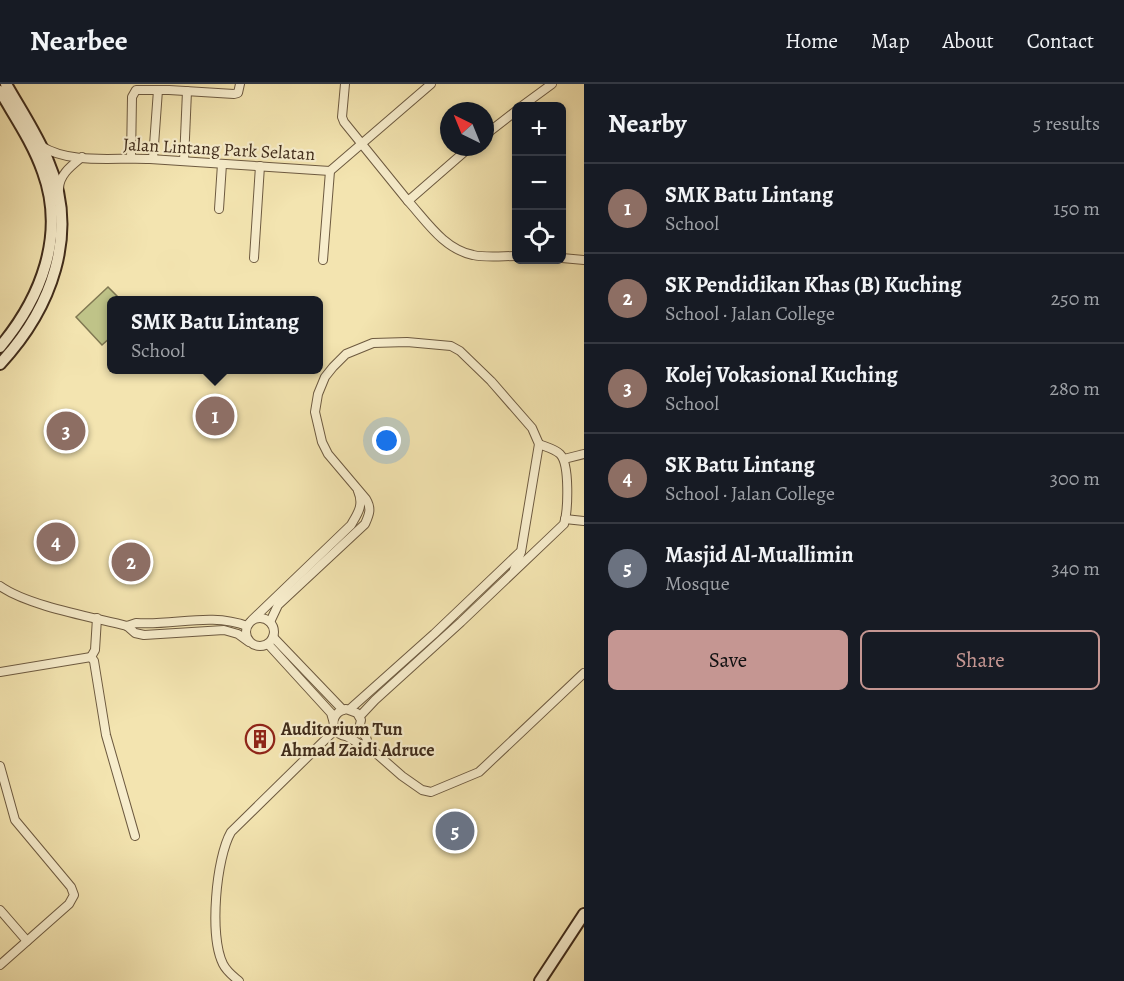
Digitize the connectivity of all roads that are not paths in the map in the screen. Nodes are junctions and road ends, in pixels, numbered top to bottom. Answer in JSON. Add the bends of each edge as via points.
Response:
{"nodes":[{"id":1,"x":6,"y":84,"type":"edge"},
{"id":2,"x":240,"y":84,"type":"edge"},
{"id":3,"x":345,"y":84,"type":"edge"},
{"id":4,"x":430,"y":84,"type":"edge"},
{"id":5,"x":552,"y":84,"type":"edge"},
{"id":6,"x":170,"y":87,"type":"edge"},
{"id":7,"x":158,"y":90,"type":"junction"},
{"id":8,"x":0,"y":91,"type":"edge"},
{"id":9,"x":187,"y":91,"type":"junction"},
{"id":10,"x":527,"y":102,"type":"edge"},
{"id":11,"x":512,"y":114,"type":"edge"},
{"id":12,"x":494,"y":128,"type":"edge"},
{"id":13,"x":362,"y":144,"type":"junction"},
{"id":14,"x":41,"y":146,"type":"junction"},
{"id":15,"x":460,"y":156,"type":"edge"},
{"id":16,"x":82,"y":158,"type":"junction"},
{"id":17,"x":131,"y":158,"type":"junction"},
{"id":18,"x":153,"y":159,"type":"junction"},
{"id":19,"x":184,"y":161,"type":"junction"},
{"id":20,"x":222,"y":164,"type":"junction"},
{"id":21,"x":260,"y":166,"type":"junction"},
{"id":22,"x":330,"y":171,"type":"junction"},
{"id":23,"x":58,"y":196,"type":"junction"},
{"id":24,"x":408,"y":201,"type":"junction"},
{"id":25,"x":219,"y":209,"type":"dead end"},
{"id":26,"x":512,"y":256,"type":"edge"},
{"id":27,"x":254,"y":258,"type":"dead end"},
{"id":28,"x":566,"y":258,"type":"edge"},
{"id":29,"x":323,"y":260,"type":"dead end"},
{"id":30,"x":584,"y":260,"type":"edge"},
{"id":31,"x":0,"y":347,"type":"edge"},
{"id":32,"x":0,"y":364,"type":"edge"},
{"id":33,"x":539,"y":444,"type":"junction"},
{"id":34,"x":584,"y":454,"type":"edge"},
{"id":35,"x":564,"y":459,"type":"junction"},
{"id":36,"x":357,"y":487,"type":"junction"},
{"id":37,"x":565,"y":519,"type":"junction"},
{"id":38,"x":584,"y":521,"type":"edge"},
{"id":39,"x":520,"y":552,"type":"junction"},
{"id":40,"x":514,"y":570,"type":"junction"},
{"id":41,"x":0,"y":586,"type":"edge"},
{"id":42,"x":456,"y":613,"type":"junction"},
{"id":43,"x":97,"y":618,"type":"junction"},
{"id":44,"x":270,"y":622,"type":"junction"},
{"id":45,"x":461,"y":622,"type":"junction"},
{"id":46,"x":250,"y":623,"type":"junction"},
{"id":47,"x":127,"y":626,"type":"junction"},
{"id":48,"x":271,"y":641,"type":"junction"},
{"id":49,"x":249,"y":642,"type":"junction"},
{"id":50,"x":91,"y":657,"type":"junction"},
{"id":51,"x":0,"y":672,"type":"edge"},
{"id":52,"x":584,"y":673,"type":"edge"},
{"id":53,"x":346,"y":709,"type":"junction"},
{"id":54,"x":360,"y":716,"type":"junction"},
{"id":55,"x":333,"y":720,"type":"junction"},
{"id":56,"x":359,"y":729,"type":"junction"},
{"id":57,"x":335,"y":730,"type":"junction"},
{"id":58,"x":345,"y":736,"type":"junction"},
{"id":59,"x":369,"y":747,"type":"junction"},
{"id":60,"x":316,"y":749,"type":"junction"},
{"id":61,"x":0,"y":766,"type":"edge"},
{"id":62,"x":135,"y":836,"type":"dead end"},
{"id":63,"x":0,"y":910,"type":"edge"},
{"id":64,"x":584,"y":914,"type":"edge"},
{"id":65,"x":27,"y":941,"type":"junction"},
{"id":66,"x":0,"y":965,"type":"edge"},
{"id":67,"x":239,"y":981,"type":"edge"},
{"id":68,"x":540,"y":981,"type":"edge"}],
"edges":[{"from":1,"to":14,"type":"main road"},
{"from":2,"to":9,"type":"street","via":[[234,94]]},
{"from":3,"to":13,"type":"street","via":[[342,117]]},
{"from":4,"to":13,"type":"street","name":"Jalan Lintang Park Selatan"},
{"from":5,"to":10,"type":"street"},
{"from":6,"to":7,"type":"street"},
{"from":6,"to":9,"type":"street"},
{"from":7,"to":17,"type":"street","via":[[136,90],[133,94]]},
{"from":7,"to":18,"type":"street"},
{"from":8,"to":31,"type":"main road","via":[[43,171],[52,224],[41,281]]},
{"from":9,"to":19,"type":"street"},
{"from":11,"to":12,"type":"street"},
{"from":13,"to":22,"type":"street","name":"Jalan Lintang Park Selatan"},
{"from":13,"to":24,"type":"street"},
{"from":14,"to":16,"type":"street","name":"Jalan Lintang Park Selatan","via":[[50,152]]},
{"from":14,"to":23,"type":"main road"},
{"from":15,"to":24,"type":"street"},
{"from":16,"to":17,"type":"street","name":"Jalan Lintang Park Selatan"},
{"from":16,"to":23,"type":"street","via":[[59,182]]},
{"from":17,"to":18,"type":"street","name":"Jalan Lintang Park Selatan"},
{"from":18,"to":19,"type":"street","name":"Jalan Lintang Park Selatan"},
{"from":19,"to":20,"type":"street","name":"Jalan Lintang Park Selatan"},
{"from":20,"to":21,"type":"street","name":"Jalan Lintang Park Selatan"},
{"from":20,"to":25,"type":"street"},
{"from":21,"to":22,"type":"street","name":"Jalan Lintang Park Selatan"},
{"from":21,"to":27,"type":"street"},
{"from":22,"to":29,"type":"street"},
{"from":23,"to":32,"type":"main road","via":[[60,243],[53,280],[30,327]]},
{"from":24,"to":26,"type":"street","via":[[454,247],[474,256]]},
{"from":28,"to":30,"type":"street"},
{"from":33,"to":35,"type":"street","via":[[559,452]]},
{"from":33,"to":36,"type":"street","via":[[532,428],[460,351],[451,346],[373,343],[346,354],[333,367],[318,394],[315,412],[328,454]]},
{"from":33,"to":39,"type":"street"},
{"from":34,"to":35,"type":"street"},
{"from":35,"to":37,"type":"street"},
{"from":36,"to":44,"type":"street","via":[[370,508],[364,524],[278,605]]},
{"from":36,"to":46,"type":"street","via":[[360,511],[351,525]]},
{"from":37,"to":38,"type":"street"},
{"from":37,"to":40,"type":"street"},
{"from":39,"to":40,"type":"street"},
{"from":39,"to":42,"type":"street"},
{"from":40,"to":45,"type":"street"},
{"from":41,"to":43,"type":"street","via":[[33,601]]},
{"from":42,"to":45,"type":"street"},
{"from":42,"to":53,"type":"street"},
{"from":43,"to":47,"type":"street"},
{"from":43,"to":50,"type":"street"},
{"from":44,"to":46,"type":"street","via":[[259,618]]},
{"from":44,"to":48,"type":"street","via":[[274,629]]},
{"from":45,"to":54,"type":"street"},
{"from":46,"to":47,"type":"street","via":[[212,619]]},
{"from":46,"to":49,"type":"street","via":[[245,634]]},
{"from":47,"to":49,"type":"street","via":[[144,635],[224,630]]},
{"from":48,"to":49,"type":"street","via":[[258,647]]},
{"from":48,"to":53,"type":"street"},
{"from":48,"to":55,"type":"street"},
{"from":50,"to":51,"type":"street"},
{"from":50,"to":62,"type":"street","via":[[106,735]]},
{"from":52,"to":59,"type":"street","via":[[479,772],[431,792],[402,776]]},
{"from":53,"to":54,"type":"street"},
{"from":53,"to":55,"type":"street"},
{"from":54,"to":56,"type":"street"},
{"from":55,"to":57,"type":"street"},
{"from":56,"to":58,"type":"street"},
{"from":56,"to":59,"type":"street"},
{"from":57,"to":58,"type":"street"},
{"from":57,"to":60,"type":"street"},
{"from":58,"to":59,"type":"street"},
{"from":58,"to":60,"type":"street"},
{"from":60,"to":67,"type":"street","via":[[225,841],[214,927],[222,963]]},
{"from":61,"to":65,"type":"street","via":[[15,820],[74,895]]},
{"from":63,"to":65,"type":"street"},
{"from":64,"to":68,"type":"main road"},
{"from":65,"to":66,"type":"street"}]}
